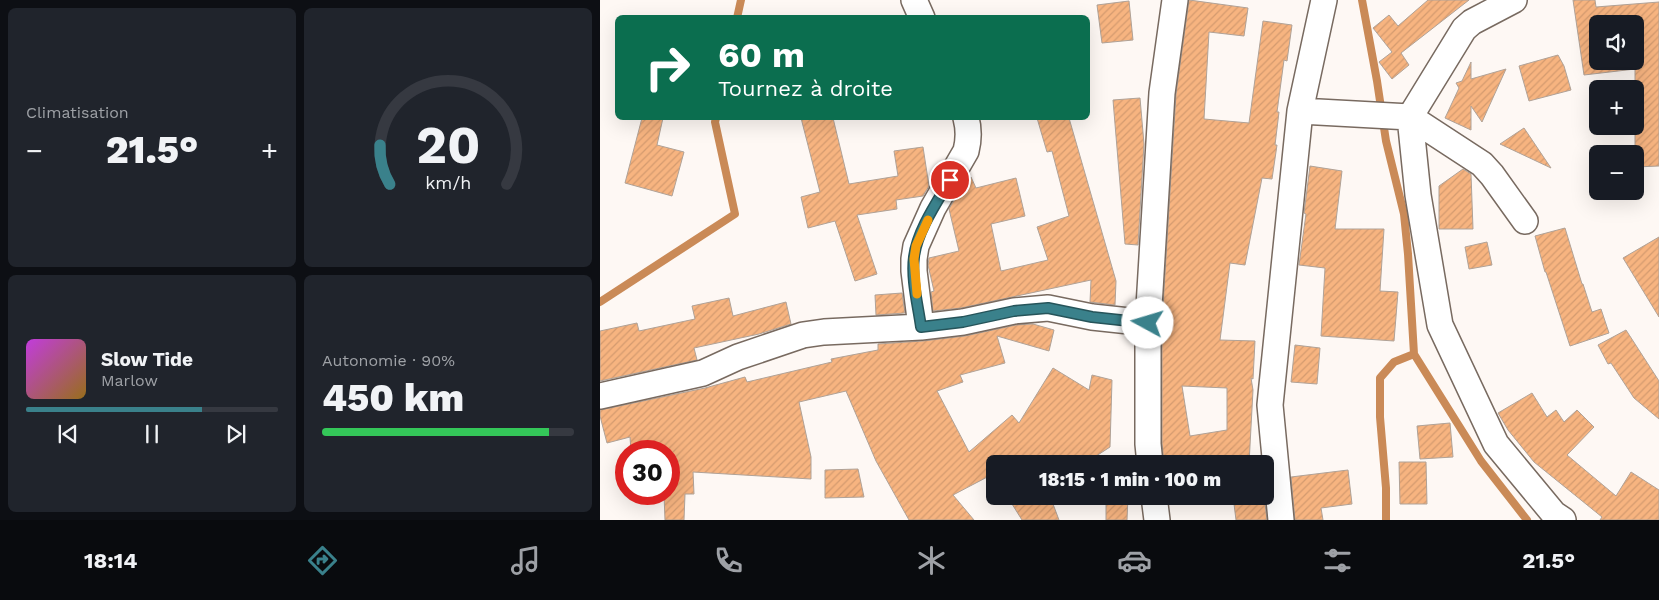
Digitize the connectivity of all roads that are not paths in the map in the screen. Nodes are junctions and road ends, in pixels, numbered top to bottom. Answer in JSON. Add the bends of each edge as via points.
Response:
{"nodes":[{"id":1,"x":914,"y":0,"type":"edge"},
{"id":2,"x":1175,"y":0,"type":"edge"},
{"id":3,"x":1324,"y":0,"type":"edge"},
{"id":4,"x":1514,"y":0,"type":"edge"},
{"id":5,"x":921,"y":15,"type":"edge"},
{"id":6,"x":1300,"y":111,"type":"junction"},
{"id":7,"x":1393,"y":116,"type":"junction"},
{"id":8,"x":966,"y":120,"type":"edge"},
{"id":9,"x":1525,"y":221,"type":"dead end"},
{"id":10,"x":1148,"y":323,"type":"junction"},
{"id":11,"x":921,"y":327,"type":"junction"},
{"id":12,"x":600,"y":396,"type":"edge"},
{"id":13,"x":1149,"y":455,"type":"edge"},
{"id":14,"x":1155,"y":505,"type":"edge"},
{"id":15,"x":1156,"y":520,"type":"edge"},
{"id":16,"x":1281,"y":520,"type":"edge"},
{"id":17,"x":1564,"y":520,"type":"edge"}],
"edges":[{"from":1,"to":5,"type":"street"},
{"from":2,"to":10,"type":"street","via":[[1162,93]]},
{"from":3,"to":6,"type":"street"},
{"from":4,"to":7,"type":"street","via":[[1464,29]]},
{"from":6,"to":7,"type":"street"},
{"from":6,"to":16,"type":"street","via":[[1270,405]]},
{"from":7,"to":9,"type":"street","via":[[1482,164]]},
{"from":7,"to":17,"type":"street","via":[[1418,194],[1440,325],[1496,444],[1554,514]]},
{"from":8,"to":11,"type":"street","via":[[966,151],[933,208],[916,246],[914,272]]},
{"from":10,"to":11,"type":"street","via":[[1048,308]]},
{"from":10,"to":13,"type":"street"},
{"from":11,"to":12,"type":"street","via":[[803,335],[738,357],[703,373]]},
{"from":14,"to":15,"type":"street"}]}
